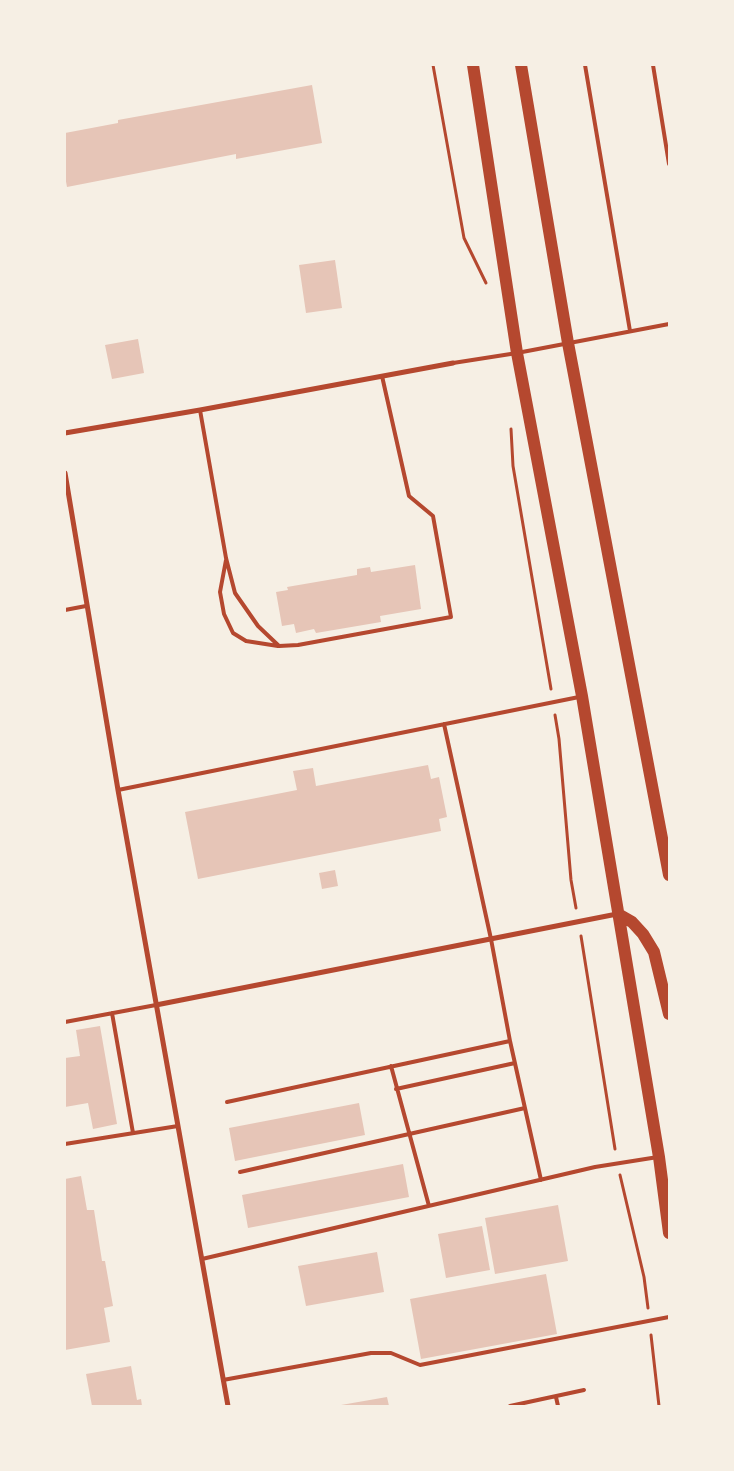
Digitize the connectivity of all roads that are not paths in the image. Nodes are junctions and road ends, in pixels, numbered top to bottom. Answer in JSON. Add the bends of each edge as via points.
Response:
{"nodes":[{"id":1,"x":473,"y":65,"type":"edge"},
{"id":2,"x":521,"y":65,"type":"edge"},
{"id":3,"x":585,"y":65,"type":"edge"},
{"id":4,"x":653,"y":65,"type":"edge"},
{"id":5,"x":669,"y":164,"type":"edge"},
{"id":6,"x":669,"y":324,"type":"edge"},
{"id":7,"x":630,"y":331,"type":"junction"},
{"id":8,"x":568,"y":343,"type":"junction"},
{"id":9,"x":517,"y":353,"type":"junction"},
{"id":10,"x":454,"y":363,"type":"joint"},
{"id":11,"x":382,"y":376,"type":"junction"},
{"id":12,"x":200,"y":410,"type":"junction"},
{"id":13,"x":65,"y":433,"type":"edge"},
{"id":14,"x":65,"y":473,"type":"edge"},
{"id":15,"x":226,"y":558,"type":"junction"},
{"id":16,"x":86,"y":606,"type":"junction"},
{"id":17,"x":65,"y":610,"type":"edge"},
{"id":18,"x":278,"y":646,"type":"junction"},
{"id":19,"x":582,"y":696,"type":"junction"},
{"id":20,"x":444,"y":724,"type":"junction"},
{"id":21,"x":118,"y":790,"type":"junction"},
{"id":22,"x":669,"y":875,"type":"edge"},
{"id":23,"x":618,"y":914,"type":"junction"},
{"id":24,"x":491,"y":939,"type":"junction"},
{"id":25,"x":156,"y":1005,"type":"junction"},
{"id":26,"x":112,"y":1013,"type":"junction"},
{"id":27,"x":669,"y":1014,"type":"edge"},
{"id":28,"x":65,"y":1022,"type":"edge"},
{"id":29,"x":510,"y":1041,"type":"junction"},
{"id":30,"x":515,"y":1063,"type":"junction"},
{"id":31,"x":391,"y":1066,"type":"junction"},
{"id":32,"x":396,"y":1089,"type":"junction"},
{"id":33,"x":227,"y":1102,"type":"dead end"},
{"id":34,"x":525,"y":1108,"type":"junction"},
{"id":35,"x":178,"y":1126,"type":"junction"},
{"id":36,"x":133,"y":1133,"type":"junction"},
{"id":37,"x":409,"y":1135,"type":"junction"},
{"id":38,"x":65,"y":1144,"type":"edge"},
{"id":39,"x":659,"y":1157,"type":"junction"},
{"id":40,"x":240,"y":1172,"type":"dead end"},
{"id":41,"x":541,"y":1180,"type":"junction"},
{"id":42,"x":429,"y":1206,"type":"junction"},
{"id":43,"x":669,"y":1233,"type":"edge"},
{"id":44,"x":202,"y":1259,"type":"junction"},
{"id":45,"x":669,"y":1317,"type":"edge"},
{"id":46,"x":223,"y":1380,"type":"junction"},
{"id":47,"x":584,"y":1390,"type":"dead end"},
{"id":48,"x":556,"y":1397,"type":"junction"},
{"id":49,"x":228,"y":1406,"type":"edge"},
{"id":50,"x":510,"y":1406,"type":"edge"},
{"id":51,"x":558,"y":1406,"type":"edge"}],
"edges":[{"from":1,"to":9,"type":"main road"},
{"from":2,"to":8,"type":"main road"},
{"from":3,"to":7,"type":"lane"},
{"from":4,"to":5,"type":"lane"},
{"from":6,"to":7,"type":"lane"},
{"from":7,"to":8,"type":"lane"},
{"from":8,"to":9,"type":"lane"},
{"from":8,"to":22,"type":"main road"},
{"from":9,"to":10,"type":"lane"},
{"from":9,"to":19,"type":"main road"},
{"from":10,"to":11,"type":"street"},
{"from":11,"to":12,"type":"street"},
{"from":11,"to":18,"type":"lane","via":[[409,496],[433,516],[451,617]]},
{"from":12,"to":13,"type":"street"},
{"from":12,"to":15,"type":"lane"},
{"from":14,"to":16,"type":"street"},
{"from":15,"to":18,"type":"lane","via":[[235,593],[258,626]]},
{"from":15,"to":18,"type":"lane","via":[[220,592],[224,614],[233,633],[246,641]]},
{"from":16,"to":17,"type":"lane"},
{"from":16,"to":21,"type":"street"},
{"from":19,"to":20,"type":"lane"},
{"from":19,"to":23,"type":"main road"},
{"from":20,"to":21,"type":"lane"},
{"from":20,"to":24,"type":"lane"},
{"from":21,"to":25,"type":"street"},
{"from":23,"to":24,"type":"street"},
{"from":23,"to":27,"type":"main road","via":[[632,922],[654,952]]},
{"from":23,"to":39,"type":"main road"},
{"from":24,"to":25,"type":"street"},
{"from":24,"to":29,"type":"lane"},
{"from":25,"to":26,"type":"lane"},
{"from":25,"to":35,"type":"street"},
{"from":26,"to":28,"type":"lane"},
{"from":26,"to":36,"type":"lane"},
{"from":29,"to":30,"type":"lane"},
{"from":29,"to":31,"type":"lane"},
{"from":30,"to":32,"type":"lane"},
{"from":30,"to":34,"type":"lane"},
{"from":31,"to":32,"type":"lane"},
{"from":31,"to":33,"type":"lane"},
{"from":32,"to":37,"type":"lane"},
{"from":34,"to":37,"type":"lane"},
{"from":34,"to":41,"type":"lane"},
{"from":35,"to":36,"type":"lane"},
{"from":35,"to":44,"type":"street"},
{"from":36,"to":38,"type":"lane"},
{"from":37,"to":40,"type":"lane"},
{"from":37,"to":42,"type":"lane"},
{"from":39,"to":41,"type":"lane"},
{"from":39,"to":43,"type":"main road"},
{"from":41,"to":42,"type":"lane"},
{"from":42,"to":44,"type":"lane"},
{"from":44,"to":46,"type":"street"},
{"from":45,"to":46,"type":"lane","via":[[420,1365],[391,1353],[371,1352]]},
{"from":46,"to":49,"type":"street"},
{"from":47,"to":48,"type":"lane"},
{"from":48,"to":50,"type":"lane"},
{"from":48,"to":51,"type":"lane"}]}
